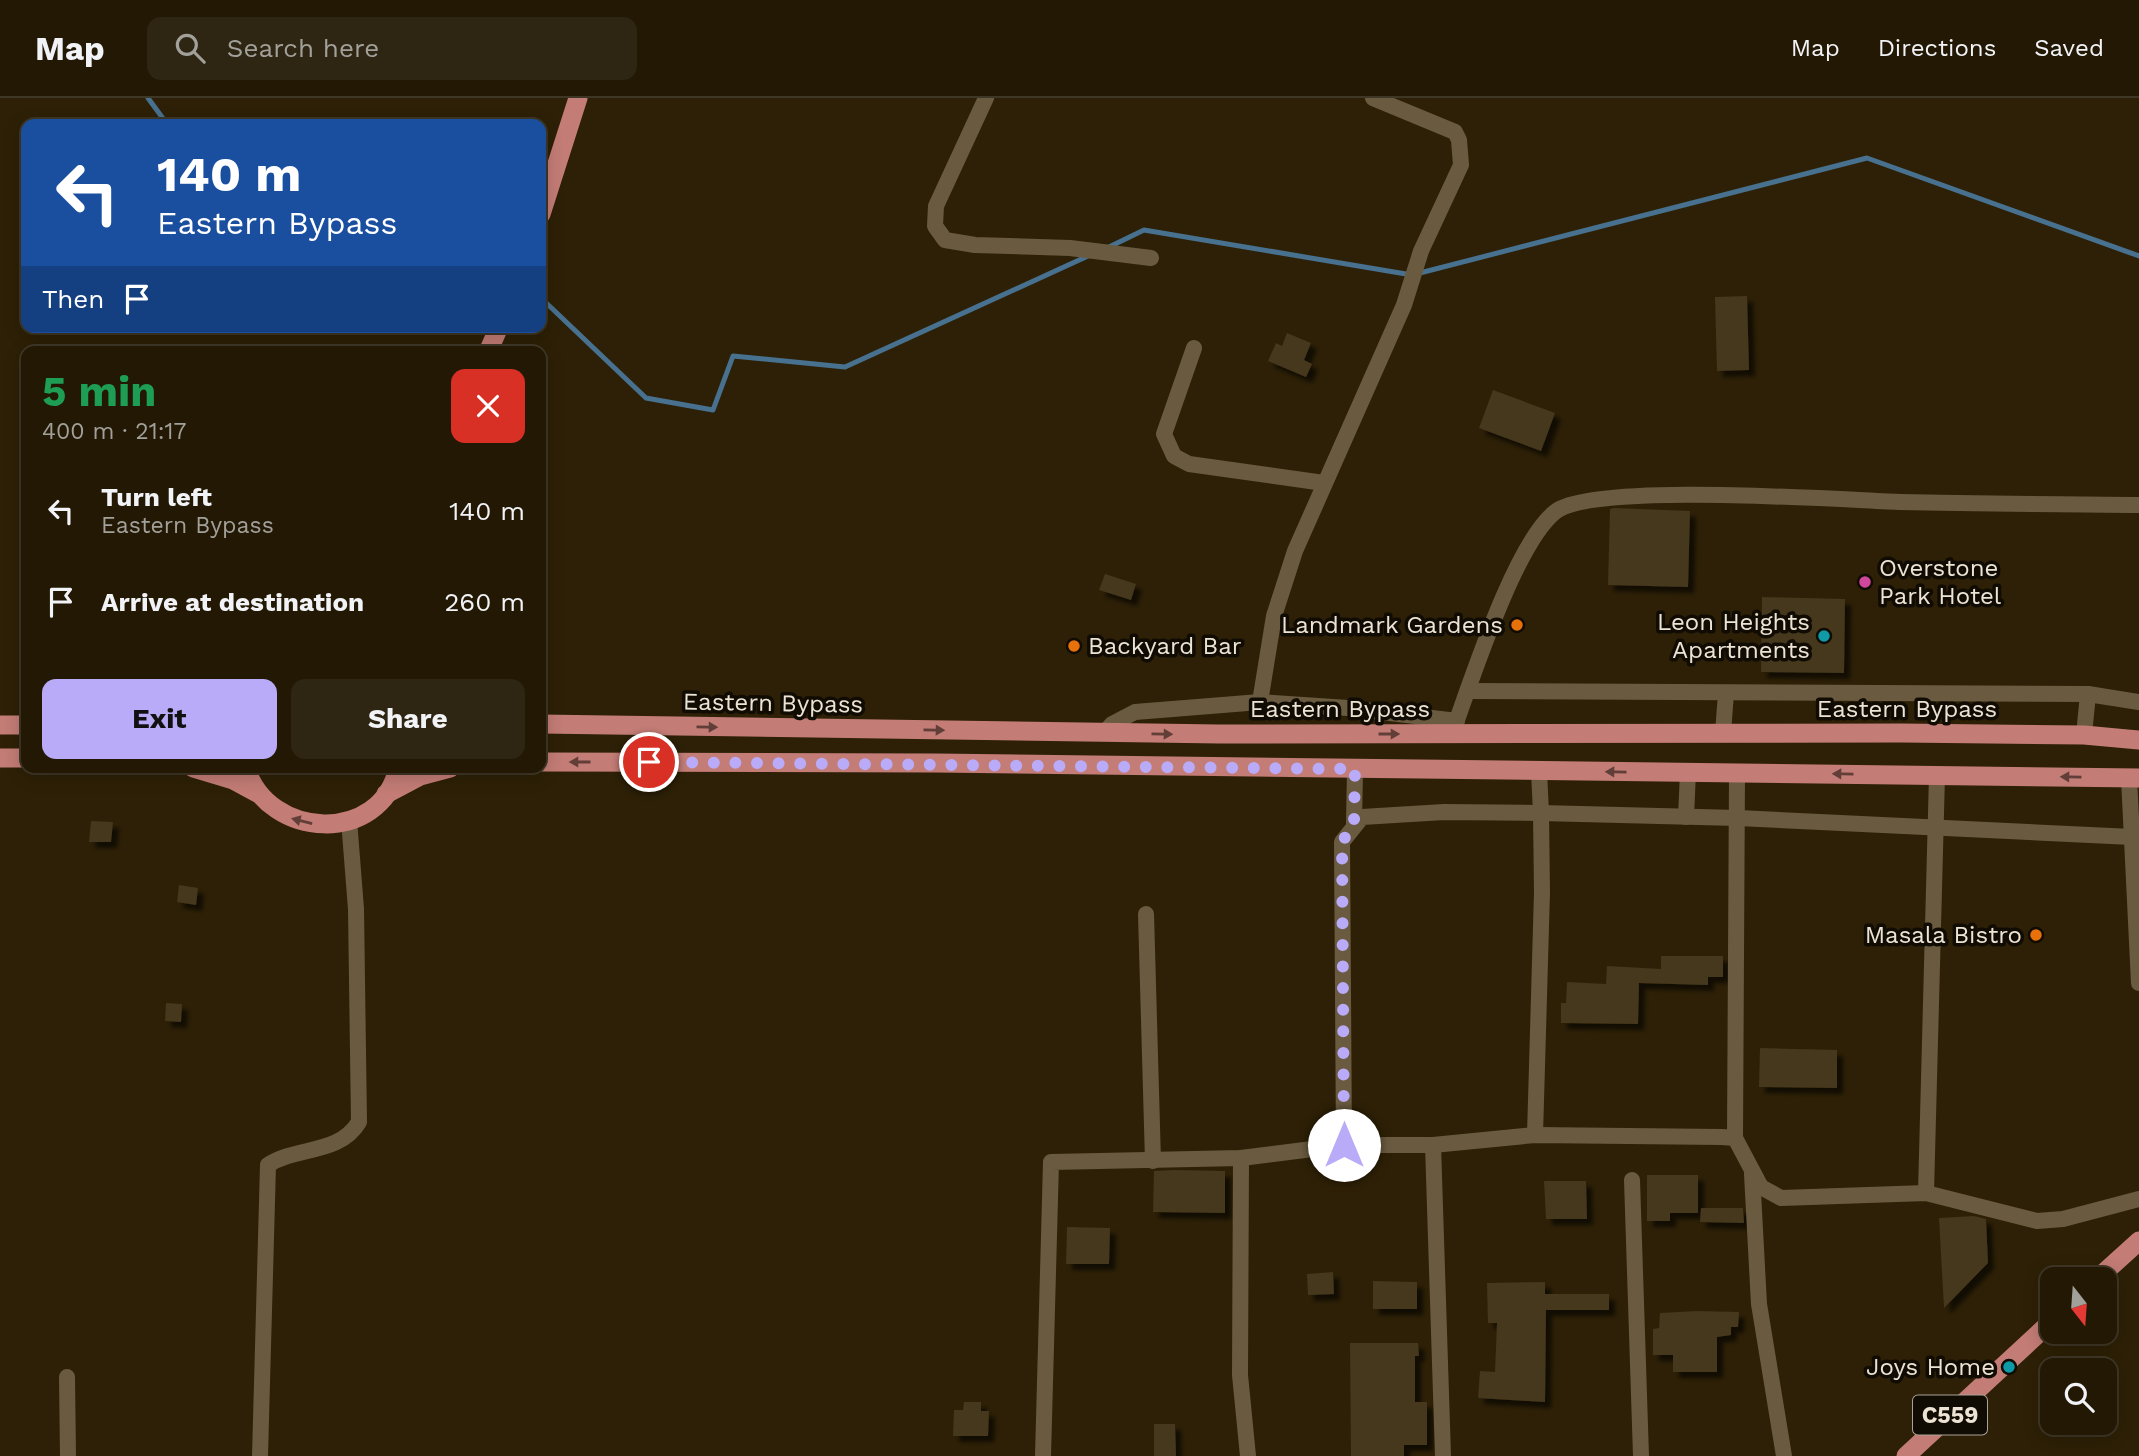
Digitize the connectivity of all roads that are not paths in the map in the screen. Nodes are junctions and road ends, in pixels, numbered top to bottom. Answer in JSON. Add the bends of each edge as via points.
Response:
{"nodes":[{"id":1,"x":578,"y":98,"type":"edge"},
{"id":2,"x":986,"y":98,"type":"edge"},
{"id":3,"x":1373,"y":98,"type":"edge"},
{"id":4,"x":546,"y":198,"type":"edge"},
{"id":5,"x":1151,"y":258,"type":"dead end"},
{"id":6,"x":1194,"y":348,"type":"dead end"},
{"id":7,"x":1324,"y":482,"type":"junction"},
{"id":8,"x":2139,"y":505,"type":"edge"},
{"id":9,"x":1468,"y":691,"type":"junction"},
{"id":10,"x":1726,"y":693,"type":"junction"},
{"id":11,"x":2088,"y":694,"type":"junction"},
{"id":12,"x":1260,"y":702,"type":"junction"},
{"id":13,"x":2139,"y":702,"type":"edge"},
{"id":14,"x":0,"y":724,"type":"edge"},
{"id":15,"x":546,"y":724,"type":"edge"},
{"id":16,"x":21,"y":725,"type":"edge"},
{"id":17,"x":1455,"y":727,"type":"junction"},
{"id":18,"x":1104,"y":733,"type":"junction"},
{"id":19,"x":1723,"y":733,"type":"junction"},
{"id":20,"x":2084,"y":735,"type":"junction"},
{"id":21,"x":2139,"y":740,"type":"edge"},
{"id":22,"x":0,"y":758,"type":"edge"},
{"id":23,"x":21,"y":758,"type":"edge"},
{"id":24,"x":546,"y":762,"type":"edge"},
{"id":25,"x":1355,"y":769,"type":"junction"},
{"id":26,"x":1539,"y":771,"type":"junction"},
{"id":27,"x":1688,"y":772,"type":"junction"},
{"id":28,"x":210,"y":773,"type":"edge"},
{"id":29,"x":248,"y":773,"type":"edge"},
{"id":30,"x":396,"y":773,"type":"edge"},
{"id":31,"x":431,"y":773,"type":"edge"},
{"id":32,"x":1737,"y":773,"type":"junction"},
{"id":33,"x":1937,"y":775,"type":"junction"},
{"id":34,"x":2134,"y":778,"type":"edge"},
{"id":35,"x":258,"y":793,"type":"junction"},
{"id":36,"x":385,"y":795,"type":"junction"},
{"id":37,"x":1541,"y":813,"type":"junction"},
{"id":38,"x":1686,"y":817,"type":"junction"},
{"id":39,"x":1738,"y":818,"type":"junction"},
{"id":40,"x":349,"y":820,"type":"junction"},
{"id":41,"x":1354,"y":824,"type":"junction"},
{"id":42,"x":1936,"y":830,"type":"junction"},
{"id":43,"x":2132,"y":837,"type":"junction"},
{"id":44,"x":1146,"y":914,"type":"dead end"},
{"id":45,"x":2139,"y":983,"type":"edge"},
{"id":46,"x":1535,"y":1135,"type":"junction"},
{"id":47,"x":1735,"y":1138,"type":"junction"},
{"id":48,"x":1344,"y":1145,"type":"junction"},
{"id":49,"x":1433,"y":1145,"type":"junction"},
{"id":50,"x":1241,"y":1158,"type":"junction"},
{"id":51,"x":1153,"y":1161,"type":"junction"},
{"id":52,"x":1752,"y":1174,"type":"junction"},
{"id":53,"x":1632,"y":1180,"type":"dead end"},
{"id":54,"x":1927,"y":1193,"type":"junction"},
{"id":55,"x":2139,"y":1199,"type":"edge"},
{"id":56,"x":2139,"y":1241,"type":"edge"},
{"id":57,"x":2110,"y":1267,"type":"edge"},
{"id":58,"x":2040,"y":1332,"type":"edge"},
{"id":59,"x":67,"y":1377,"type":"dead end"},
{"id":60,"x":68,"y":1456,"type":"edge"},
{"id":61,"x":260,"y":1456,"type":"edge"},
{"id":62,"x":1043,"y":1456,"type":"edge"},
{"id":63,"x":1248,"y":1456,"type":"edge"},
{"id":64,"x":1443,"y":1456,"type":"edge"},
{"id":65,"x":1641,"y":1456,"type":"edge"},
{"id":66,"x":1784,"y":1456,"type":"edge"},
{"id":67,"x":1906,"y":1456,"type":"edge"}],
"edges":[{"from":1,"to":4,"type":"main road"},
{"from":2,"to":5,"type":"street","via":[[936,206],[935,226],[945,240]]},
{"from":3,"to":7,"type":"street","via":[[1454,132],[1461,165],[1421,251],[1405,304]]},
{"from":6,"to":7,"type":"street","via":[[1164,434],[1174,456],[1189,464]]},
{"from":7,"to":12,"type":"street","via":[[1274,616]]},
{"from":8,"to":9,"type":"street","via":[[1722,496],[1619,497],[1569,503],[1538,529],[1495,618]]},
{"from":9,"to":10,"type":"street"},
{"from":9,"to":17,"type":"street"},
{"from":10,"to":11,"type":"street"},
{"from":10,"to":19,"type":"street"},
{"from":11,"to":13,"type":"street"},
{"from":11,"to":20,"type":"street"},
{"from":12,"to":17,"type":"street","via":[[1348,708]]},
{"from":12,"to":18,"type":"street","via":[[1135,712]]},
{"from":14,"to":16,"type":"main road"},
{"from":15,"to":18,"type":"main road","name":"Eastern Bypass","one_way":true},
{"from":18,"to":17,"type":"main road","name":"Eastern Bypass","one_way":true},
{"from":17,"to":19,"type":"main road","name":"Eastern Bypass"},
{"from":19,"to":20,"type":"main road","name":"Eastern Bypass"},
{"from":20,"to":21,"type":"main road","name":"Eastern Bypass"},
{"from":22,"to":23,"type":"main road"},
{"from":25,"to":24,"type":"main road","one_way":true},
{"from":25,"to":26,"type":"main road"},
{"from":25,"to":41,"type":"street"},
{"from":27,"to":26,"type":"main road","one_way":true},
{"from":26,"to":37,"type":"street"},
{"from":27,"to":32,"type":"main road"},
{"from":27,"to":38,"type":"street"},
{"from":28,"to":35,"type":"main road"},
{"from":29,"to":35,"type":"main road"},
{"from":30,"to":36,"type":"main road"},
{"from":31,"to":36,"type":"main road"},
{"from":33,"to":32,"type":"main road","one_way":true},
{"from":32,"to":39,"type":"street"},
{"from":34,"to":33,"type":"main road","one_way":true},
{"from":33,"to":42,"type":"street"},
{"from":34,"to":43,"type":"street"},
{"from":40,"to":35,"type":"main road","one_way":true,"via":[[303,823],[271,806]]},
{"from":36,"to":40,"type":"main road"},
{"from":37,"to":38,"type":"street"},
{"from":37,"to":41,"type":"street","via":[[1382,814],[1363,817]]},
{"from":37,"to":46,"type":"street"},
{"from":38,"to":39,"type":"street"},
{"from":39,"to":42,"type":"street"},
{"from":39,"to":47,"type":"street"},
{"from":40,"to":61,"type":"street","via":[[356,909],[359,1122],[343,1140],[281,1156],[268,1164]]},
{"from":41,"to":48,"type":"street","via":[[1342,842]]},
{"from":42,"to":43,"type":"street"},
{"from":42,"to":54,"type":"street"},
{"from":43,"to":45,"type":"street"},
{"from":44,"to":51,"type":"street"},
{"from":46,"to":47,"type":"street"},
{"from":46,"to":49,"type":"street"},
{"from":47,"to":52,"type":"street"},
{"from":48,"to":49,"type":"street"},
{"from":48,"to":50,"type":"street"},
{"from":49,"to":64,"type":"street"},
{"from":50,"to":51,"type":"street"},
{"from":50,"to":63,"type":"street","via":[[1240,1376]]},
{"from":51,"to":62,"type":"street","via":[[1051,1162]]},
{"from":52,"to":54,"type":"street","via":[[1761,1187],[1781,1198]]},
{"from":52,"to":66,"type":"street","via":[[1759,1304]]},
{"from":53,"to":65,"type":"street"},
{"from":54,"to":55,"type":"street","via":[[2038,1221]]},
{"from":56,"to":57,"type":"main road"},
{"from":58,"to":67,"type":"main road","number":"C559"},
{"from":59,"to":60,"type":"street"}]}
